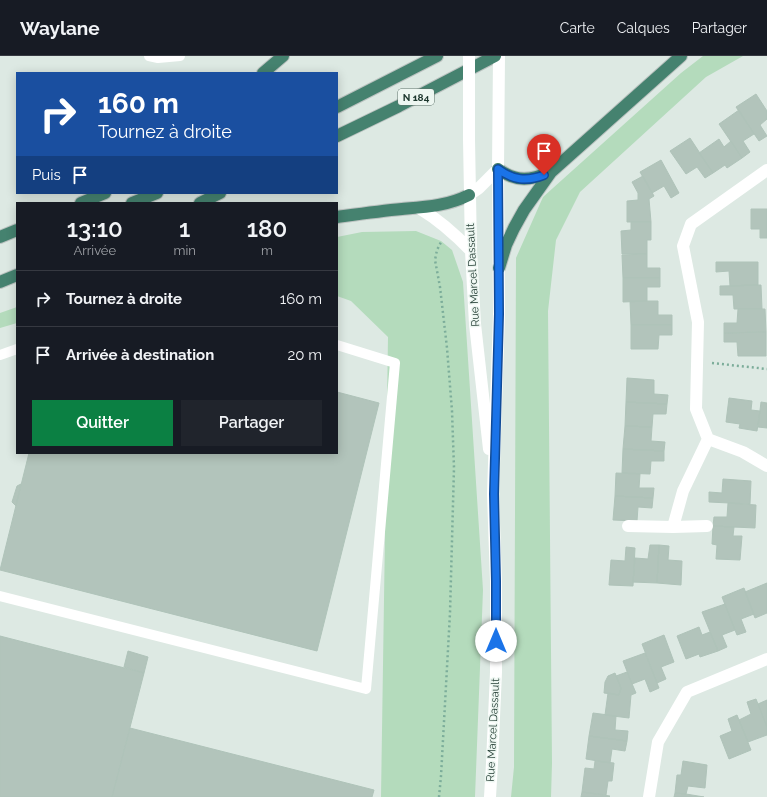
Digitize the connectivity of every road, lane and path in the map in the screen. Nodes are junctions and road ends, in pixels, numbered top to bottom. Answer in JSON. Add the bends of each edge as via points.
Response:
{"nodes":[{"id":1,"x":149,"y":56,"type":"edge"},
{"id":2,"x":180,"y":56,"type":"edge"},
{"id":3,"x":283,"y":56,"type":"edge"},
{"id":4,"x":437,"y":56,"type":"edge"},
{"id":5,"x":469,"y":56,"type":"edge"},
{"id":6,"x":494,"y":56,"type":"edge"},
{"id":7,"x":499,"y":56,"type":"edge"},
{"id":8,"x":681,"y":56,"type":"edge"},
{"id":9,"x":264,"y":72,"type":"edge"},
{"id":10,"x":338,"y":106,"type":"edge"},
{"id":11,"x":338,"y":136,"type":"edge"},
{"id":12,"x":498,"y":169,"type":"junction"},
{"id":13,"x":767,"y":170,"type":"edge"},
{"id":14,"x":551,"y":172,"type":"junction"},
{"id":15,"x":103,"y":194,"type":"edge"},
{"id":16,"x":155,"y":194,"type":"edge"},
{"id":17,"x":218,"y":194,"type":"edge"},
{"id":18,"x":469,"y":195,"type":"junction"},
{"id":19,"x":83,"y":202,"type":"edge"},
{"id":20,"x":135,"y":202,"type":"edge"},
{"id":21,"x":202,"y":202,"type":"edge"},
{"id":22,"x":419,"y":208,"type":"junction"},
{"id":23,"x":338,"y":217,"type":"edge"},
{"id":24,"x":16,"y":230,"type":"edge"},
{"id":25,"x":0,"y":237,"type":"edge"},
{"id":26,"x":16,"y":238,"type":"edge"},
{"id":27,"x":442,"y":239,"type":"dead end"},
{"id":28,"x":0,"y":243,"type":"edge"},
{"id":29,"x":471,"y":251,"type":"junction"},
{"id":30,"x":499,"y":268,"type":"junction"},
{"id":31,"x":16,"y":275,"type":"edge"},
{"id":32,"x":0,"y":282,"type":"edge"},
{"id":33,"x":16,"y":283,"type":"edge"},
{"id":34,"x":0,"y":287,"type":"edge"},
{"id":35,"x":338,"y":345,"type":"edge"},
{"id":36,"x":16,"y":349,"type":"edge"},
{"id":37,"x":0,"y":355,"type":"edge"},
{"id":38,"x":697,"y":361,"type":"junction"},
{"id":39,"x":767,"y":369,"type":"edge"},
{"id":40,"x":708,"y":439,"type":"junction"},
{"id":41,"x":767,"y":466,"type":"edge"},
{"id":42,"x":494,"y":494,"type":"junction"},
{"id":43,"x":628,"y":526,"type":"dead end"},
{"id":44,"x":707,"y":526,"type":"dead end"},
{"id":45,"x":673,"y":527,"type":"junction"},
{"id":46,"x":0,"y":596,"type":"edge"},
{"id":47,"x":767,"y":659,"type":"edge"},
{"id":48,"x":439,"y":797,"type":"edge"},
{"id":49,"x":490,"y":797,"type":"edge"},
{"id":50,"x":649,"y":797,"type":"edge"}],
"edges":[{"from":1,"to":2,"type":"lane"},
{"from":3,"to":9,"type":"highway"},
{"from":4,"to":10,"type":"highway","number":"N 184"},
{"from":5,"to":18,"type":"street","name":"Rue Marcel Dassault","bridge":true},
{"from":6,"to":11,"type":"highway","number":"N 184"},
{"from":7,"to":12,"type":"street","name":"Rue Marcel Dassault"},
{"from":8,"to":14,"type":"highway"},
{"from":12,"to":14,"type":"highway","via":[[516,179],[536,178]]},
{"from":12,"to":18,"type":"street"},
{"from":12,"to":30,"type":"street","name":"Rue Marcel Dassault"},
{"from":13,"to":38,"type":"street","via":[[691,224],[683,246],[698,322]]},
{"from":14,"to":30,"type":"highway","via":[[514,228]]},
{"from":15,"to":19,"type":"highway"},
{"from":16,"to":20,"type":"highway"},
{"from":17,"to":21,"type":"highway"},
{"from":18,"to":22,"type":"highway","via":[[451,203]]},
{"from":18,"to":29,"type":"street","name":"Rue Marcel Dassault"},
{"from":22,"to":23,"type":"highway"},
{"from":22,"to":29,"type":"street","via":[[448,229]]},
{"from":24,"to":25,"type":"highway"},
{"from":26,"to":28,"type":"highway"},
{"from":27,"to":48,"type":"path","via":[[435,260],[447,348],[454,468],[450,613]]},
{"from":29,"to":42,"type":"street","name":"Rue Marcel Dassault","via":[[475,324]]},
{"from":30,"to":42,"type":"street","name":"Rue Marcel Dassault"},
{"from":31,"to":32,"type":"highway"},
{"from":33,"to":34,"type":"highway"},
{"from":35,"to":46,"type":"lane","via":[[395,363],[366,689]]},
{"from":36,"to":37,"type":"lane"},
{"from":38,"to":39,"type":"path"},
{"from":38,"to":40,"type":"street","via":[[696,409]]},
{"from":40,"to":41,"type":"street","via":[[743,452]]},
{"from":40,"to":45,"type":"street","via":[[683,491]]},
{"from":42,"to":49,"type":"street","name":"Rue Marcel Dassault","via":[[496,672]]},
{"from":43,"to":45,"type":"street"},
{"from":44,"to":45,"type":"street"},
{"from":47,"to":50,"type":"street","via":[[687,692],[658,742]]}]}
